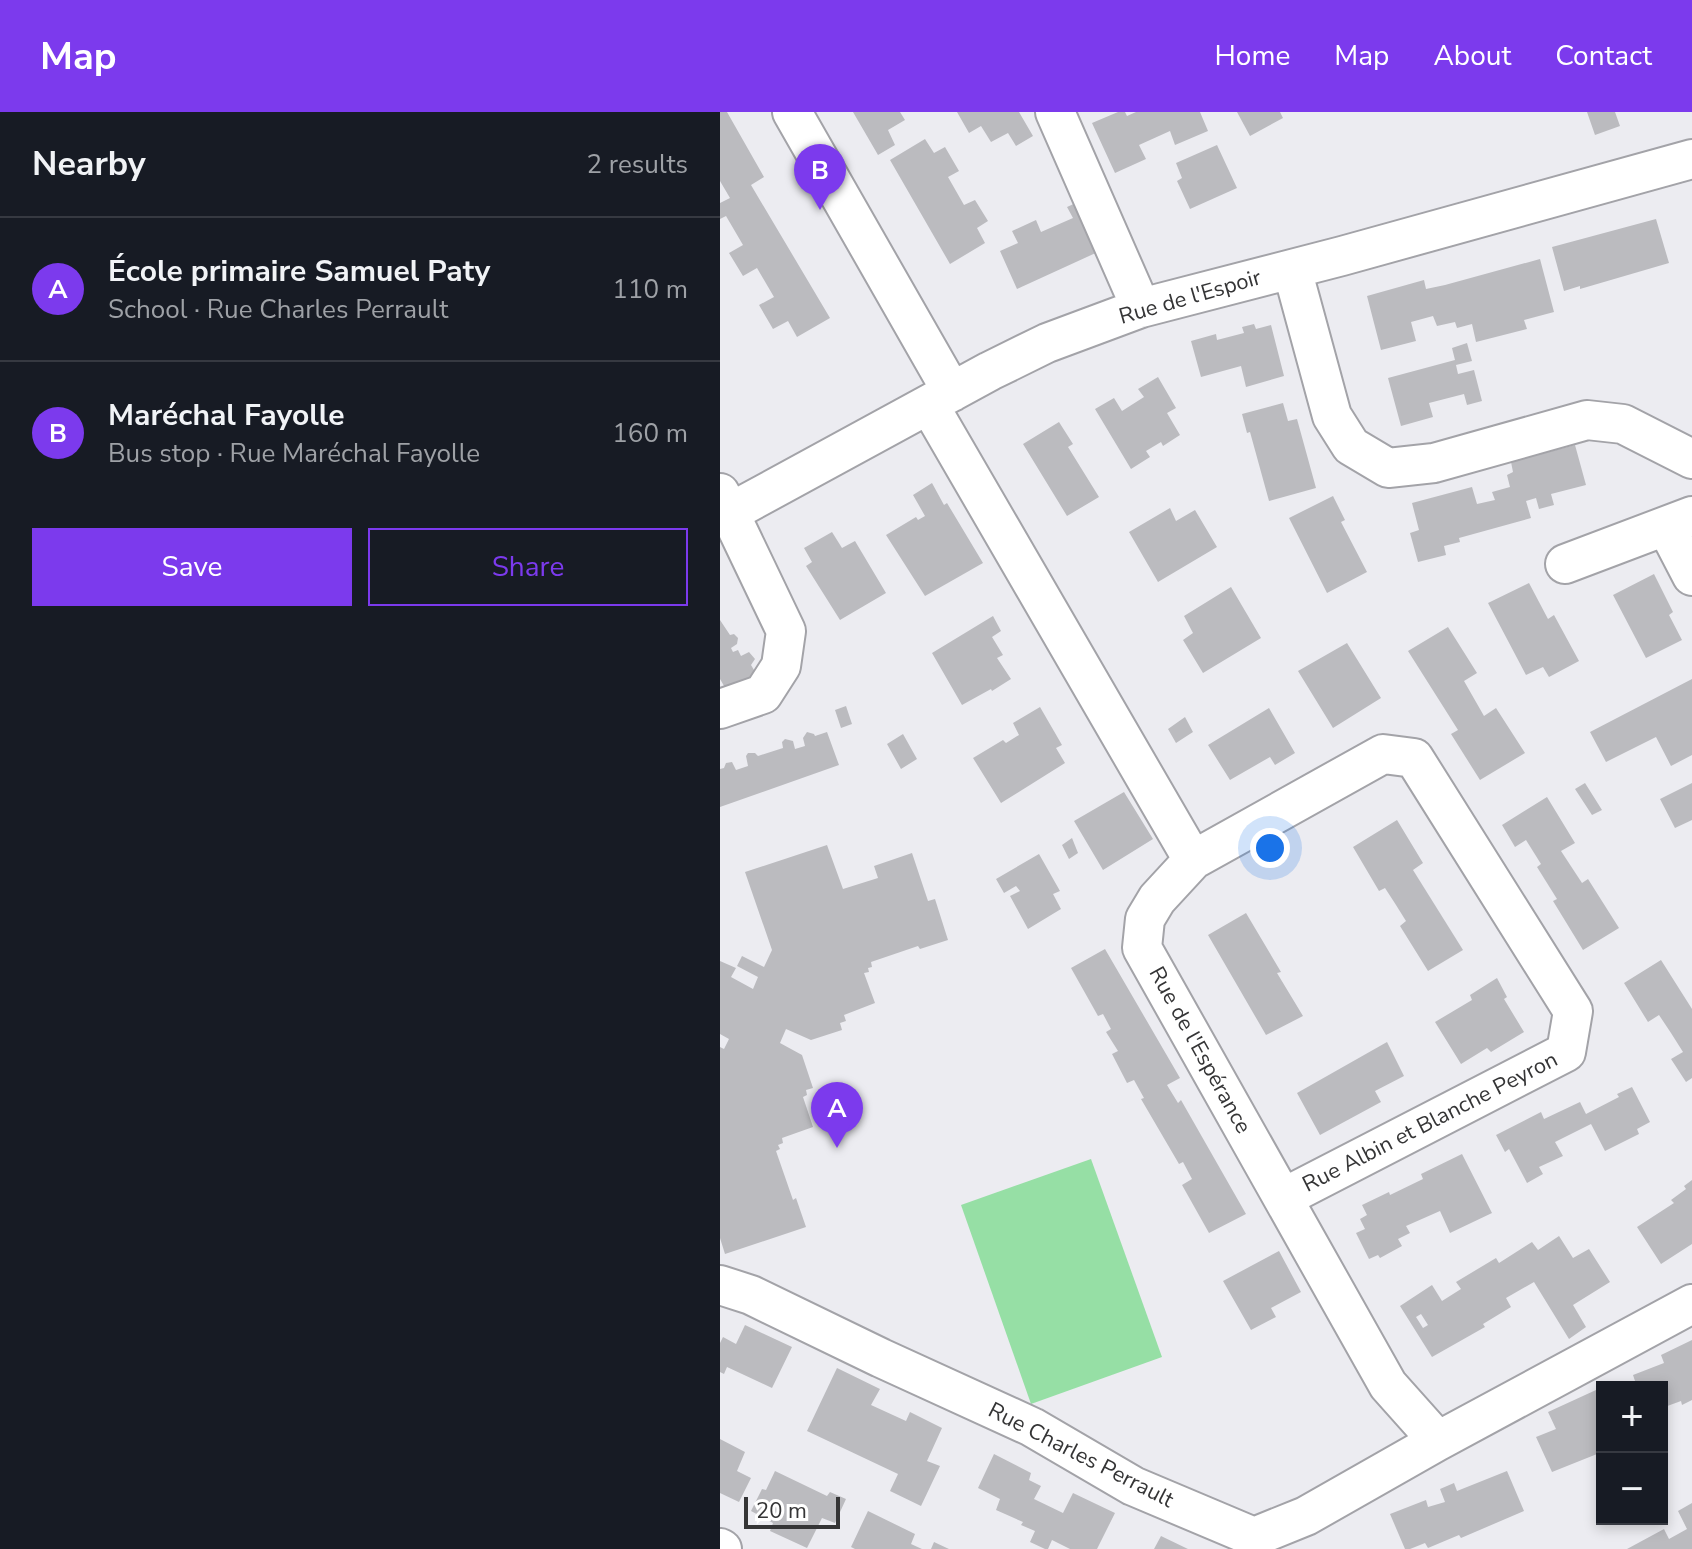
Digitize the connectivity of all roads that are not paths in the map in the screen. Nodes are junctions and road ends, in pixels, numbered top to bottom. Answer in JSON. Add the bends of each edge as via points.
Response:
{"nodes":[{"id":1,"x":792,"y":112,"type":"edge"},
{"id":2,"x":1055,"y":112,"type":"edge"},
{"id":3,"x":1692,"y":159,"type":"edge"},
{"id":4,"x":1292,"y":269,"type":"junction"},
{"id":5,"x":1141,"y":308,"type":"junction"},
{"id":6,"x":940,"y":398,"type":"junction"},
{"id":7,"x":1692,"y":459,"type":"edge"},
{"id":8,"x":724,"y":508,"type":"edge"},
{"id":9,"x":1679,"y":521,"type":"edge"},
{"id":10,"x":1565,"y":564,"type":"dead end"},
{"id":11,"x":1692,"y":576,"type":"edge"},
{"id":12,"x":720,"y":709,"type":"edge"},
{"id":13,"x":1193,"y":860,"type":"junction"},
{"id":14,"x":1283,"y":1198,"type":"junction"},
{"id":15,"x":720,"y":1285,"type":"edge"},
{"id":16,"x":1692,"y":1304,"type":"edge"},
{"id":17,"x":1438,"y":1441,"type":"junction"},
{"id":18,"x":1253,"y":1543,"type":"edge"}],
"edges":[{"from":1,"to":6,"type":"street"},
{"from":2,"to":5,"type":"street"},
{"from":3,"to":4,"type":"street","name":"Rue de l'Espoir"},
{"from":4,"to":5,"type":"street","name":"Rue de l'Espoir"},
{"from":4,"to":7,"type":"street","via":[[1332,416],[1351,446],[1388,468],[1434,463],[1587,420],[1623,424]]},
{"from":5,"to":6,"type":"street","name":"Rue de l'Espoir","via":[[1047,343]]},
{"from":6,"to":8,"type":"street","name":"Rue de l'Espoir"},
{"from":6,"to":13,"type":"street"},
{"from":8,"to":12,"type":"street","via":[[786,631],[781,666],[763,694]]},
{"from":9,"to":10,"type":"street"},
{"from":9,"to":11,"type":"street"},
{"from":13,"to":14,"type":"street","name":"Rue de l'Espérance","via":[[1145,919],[1142,948]]},
{"from":13,"to":14,"type":"street","name":"Rue Albin et Blanche Peyron","via":[[1383,754],[1414,758],[1573,1011],[1566,1052]]},
{"from":14,"to":17,"type":"street","name":"Rue de l'Espérance","via":[[1388,1385]]},
{"from":15,"to":18,"type":"street","name":"Rue Charles Perrault","via":[[1032,1427],[1133,1486]]},
{"from":16,"to":17,"type":"street"},
{"from":17,"to":18,"type":"street","name":"Rue Charles Perrault"}]}
